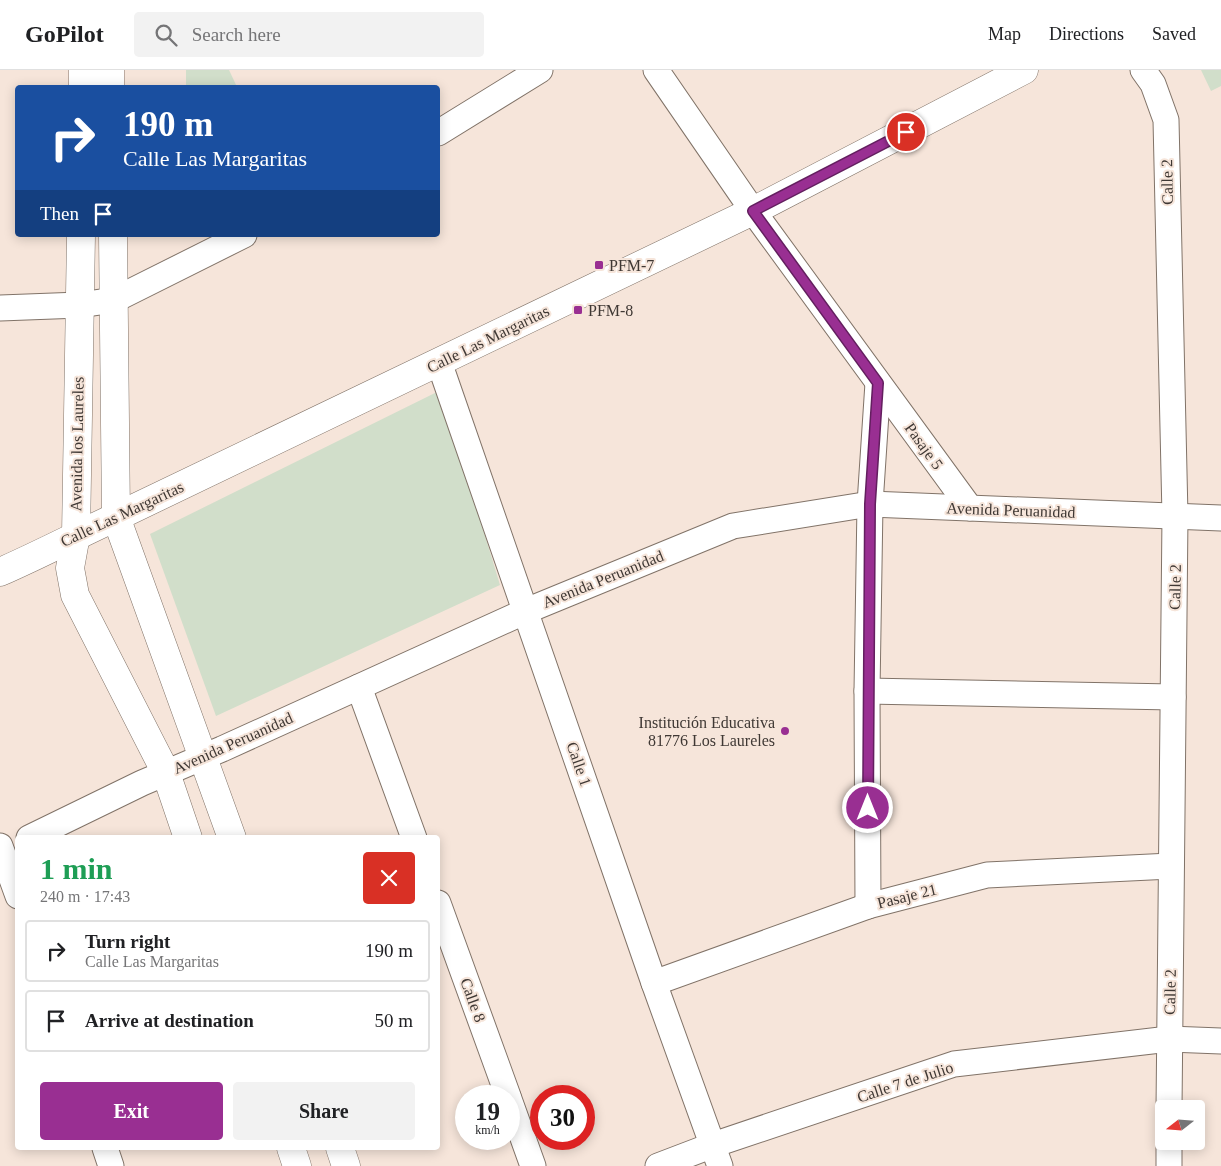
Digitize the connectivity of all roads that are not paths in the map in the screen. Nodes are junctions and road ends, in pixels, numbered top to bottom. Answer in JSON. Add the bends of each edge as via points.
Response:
{"nodes":[{"id":1,"x":84,"y":70,"type":"edge"},
{"id":2,"x":110,"y":70,"type":"edge"},
{"id":3,"x":540,"y":70,"type":"edge"},
{"id":4,"x":656,"y":70,"type":"edge"},
{"id":5,"x":1024,"y":70,"type":"edge"},
{"id":6,"x":1143,"y":70,"type":"edge"},
{"id":7,"x":83,"y":85,"type":"edge"},
{"id":8,"x":110,"y":85,"type":"edge"},
{"id":9,"x":440,"y":132,"type":"edge"},
{"id":10,"x":753,"y":211,"type":"junction"},
{"id":11,"x":81,"y":237,"type":"edge"},
{"id":12,"x":113,"y":237,"type":"edge"},
{"id":13,"x":240,"y":237,"type":"edge"},
{"id":14,"x":114,"y":300,"type":"junction"},
{"id":15,"x":80,"y":305,"type":"junction"},
{"id":16,"x":0,"y":308,"type":"edge"},
{"id":17,"x":439,"y":362,"type":"junction"},
{"id":18,"x":878,"y":383,"type":"junction"},
{"id":19,"x":870,"y":504,"type":"junction"},
{"id":20,"x":970,"y":508,"type":"junction"},
{"id":21,"x":1176,"y":516,"type":"junction"},
{"id":22,"x":116,"y":517,"type":"junction"},
{"id":23,"x":1221,"y":518,"type":"edge"},
{"id":24,"x":76,"y":535,"type":"junction"},
{"id":25,"x":0,"y":572,"type":"edge"},
{"id":26,"x":526,"y":611,"type":"junction"},
{"id":27,"x":359,"y":687,"type":"junction"},
{"id":28,"x":867,"y":691,"type":"junction"},
{"id":29,"x":1174,"y":697,"type":"junction"},
{"id":30,"x":203,"y":757,"type":"junction"},
{"id":31,"x":166,"y":773,"type":"junction"},
{"id":32,"x":35,"y":835,"type":"edge"},
{"id":33,"x":187,"y":835,"type":"edge"},
{"id":34,"x":231,"y":835,"type":"edge"},
{"id":35,"x":413,"y":835,"type":"edge"},
{"id":36,"x":5,"y":848,"type":"edge"},
{"id":37,"x":1171,"y":866,"type":"junction"},
{"id":38,"x":15,"y":885,"type":"edge"},
{"id":39,"x":868,"y":906,"type":"junction"},
{"id":40,"x":440,"y":909,"type":"edge"},
{"id":41,"x":654,"y":983,"type":"junction"},
{"id":42,"x":1169,"y":1039,"type":"junction"},
{"id":43,"x":1221,"y":1041,"type":"edge"},
{"id":44,"x":503,"y":1085,"type":"edge"},
{"id":45,"x":1169,"y":1100,"type":"edge"},
{"id":46,"x":520,"y":1131,"type":"edge"},
{"id":47,"x":105,"y":1150,"type":"edge"},
{"id":48,"x":292,"y":1150,"type":"edge"},
{"id":49,"x":341,"y":1150,"type":"edge"},
{"id":50,"x":1169,"y":1150,"type":"edge"},
{"id":51,"x":717,"y":1156,"type":"edge"},
{"id":52,"x":111,"y":1166,"type":"edge"},
{"id":53,"x":297,"y":1166,"type":"edge"},
{"id":54,"x":346,"y":1166,"type":"edge"},
{"id":55,"x":533,"y":1166,"type":"edge"},
{"id":56,"x":658,"y":1166,"type":"edge"},
{"id":57,"x":1169,"y":1166,"type":"edge"}],
"edges":[{"from":1,"to":7,"type":"main road"},
{"from":2,"to":8,"type":"main road"},
{"from":3,"to":9,"type":"street"},
{"from":4,"to":10,"type":"street","name":"Pasaje 5"},
{"from":5,"to":10,"type":"main road","name":"Calle Las Margaritas"},
{"from":6,"to":21,"type":"street","name":"Calle 2","via":[[1153,84],[1166,120]]},
{"from":10,"to":17,"type":"main road","name":"Calle Las Margaritas"},
{"from":10,"to":18,"type":"street","name":"Pasaje 5"},
{"from":11,"to":15,"type":"main road","name":"Avenida los Laureles"},
{"from":12,"to":14,"type":"main road"},
{"from":13,"to":14,"type":"street"},
{"from":14,"to":15,"type":"street"},
{"from":14,"to":22,"type":"main road"},
{"from":15,"to":16,"type":"street"},
{"from":15,"to":24,"type":"main road","name":"Avenida los Laureles"},
{"from":17,"to":22,"type":"main road","name":"Calle Las Margaritas"},
{"from":17,"to":26,"type":"street","name":"Calle 1"},
{"from":18,"to":19,"type":"street"},
{"from":18,"to":20,"type":"street","name":"Pasaje 5"},
{"from":19,"to":20,"type":"street","name":"Avenida Peruanidad"},
{"from":19,"to":26,"type":"street","name":"Avenida Peruanidad","via":[[733,526]]},
{"from":19,"to":28,"type":"street"},
{"from":20,"to":21,"type":"street","name":"Avenida Peruanidad"},
{"from":21,"to":23,"type":"street","name":"Avenida Peruanidad"},
{"from":21,"to":29,"type":"street","name":"Calle 2"},
{"from":22,"to":24,"type":"main road","name":"Calle Las Margaritas"},
{"from":22,"to":30,"type":"main road"},
{"from":24,"to":25,"type":"main road","name":"Calle Las Margaritas"},
{"from":24,"to":31,"type":"main road","name":"Avenida los Laureles","via":[[70,568],[75,595]]},
{"from":26,"to":27,"type":"street","name":"Avenida Peruanidad"},
{"from":26,"to":41,"type":"street","name":"Calle 1"},
{"from":27,"to":30,"type":"street","name":"Avenida Peruanidad"},
{"from":27,"to":35,"type":"street"},
{"from":28,"to":29,"type":"street"},
{"from":28,"to":39,"type":"street"},
{"from":29,"to":37,"type":"street","name":"Calle 2"},
{"from":30,"to":31,"type":"street","name":"Avenida Peruanidad"},
{"from":30,"to":34,"type":"main road"},
{"from":31,"to":32,"type":"street","name":"Avenida Peruanidad"},
{"from":31,"to":33,"type":"main road","name":"Avenida los Laureles"},
{"from":36,"to":38,"type":"street"},
{"from":37,"to":39,"type":"street","name":"Pasaje 21","via":[[987,876]]},
{"from":37,"to":42,"type":"street","name":"Calle 2"},
{"from":39,"to":41,"type":"street","name":"Pasaje 21"},
{"from":40,"to":44,"type":"street","name":"Calle 8"},
{"from":41,"to":51,"type":"street","name":"Calle 1"},
{"from":42,"to":43,"type":"street","name":"Calle 7 de Julio"},
{"from":42,"to":45,"type":"street","name":"Calle 2"},
{"from":42,"to":51,"type":"street","name":"Calle 7 de Julio","via":[[954,1064]]},
{"from":46,"to":55,"type":"street","name":"Calle 8"},
{"from":47,"to":52,"type":"street"},
{"from":48,"to":53,"type":"main road"},
{"from":49,"to":54,"type":"main road"},
{"from":50,"to":57,"type":"street"},
{"from":51,"to":56,"type":"street","name":"Calle 7 de Julio"}]}
